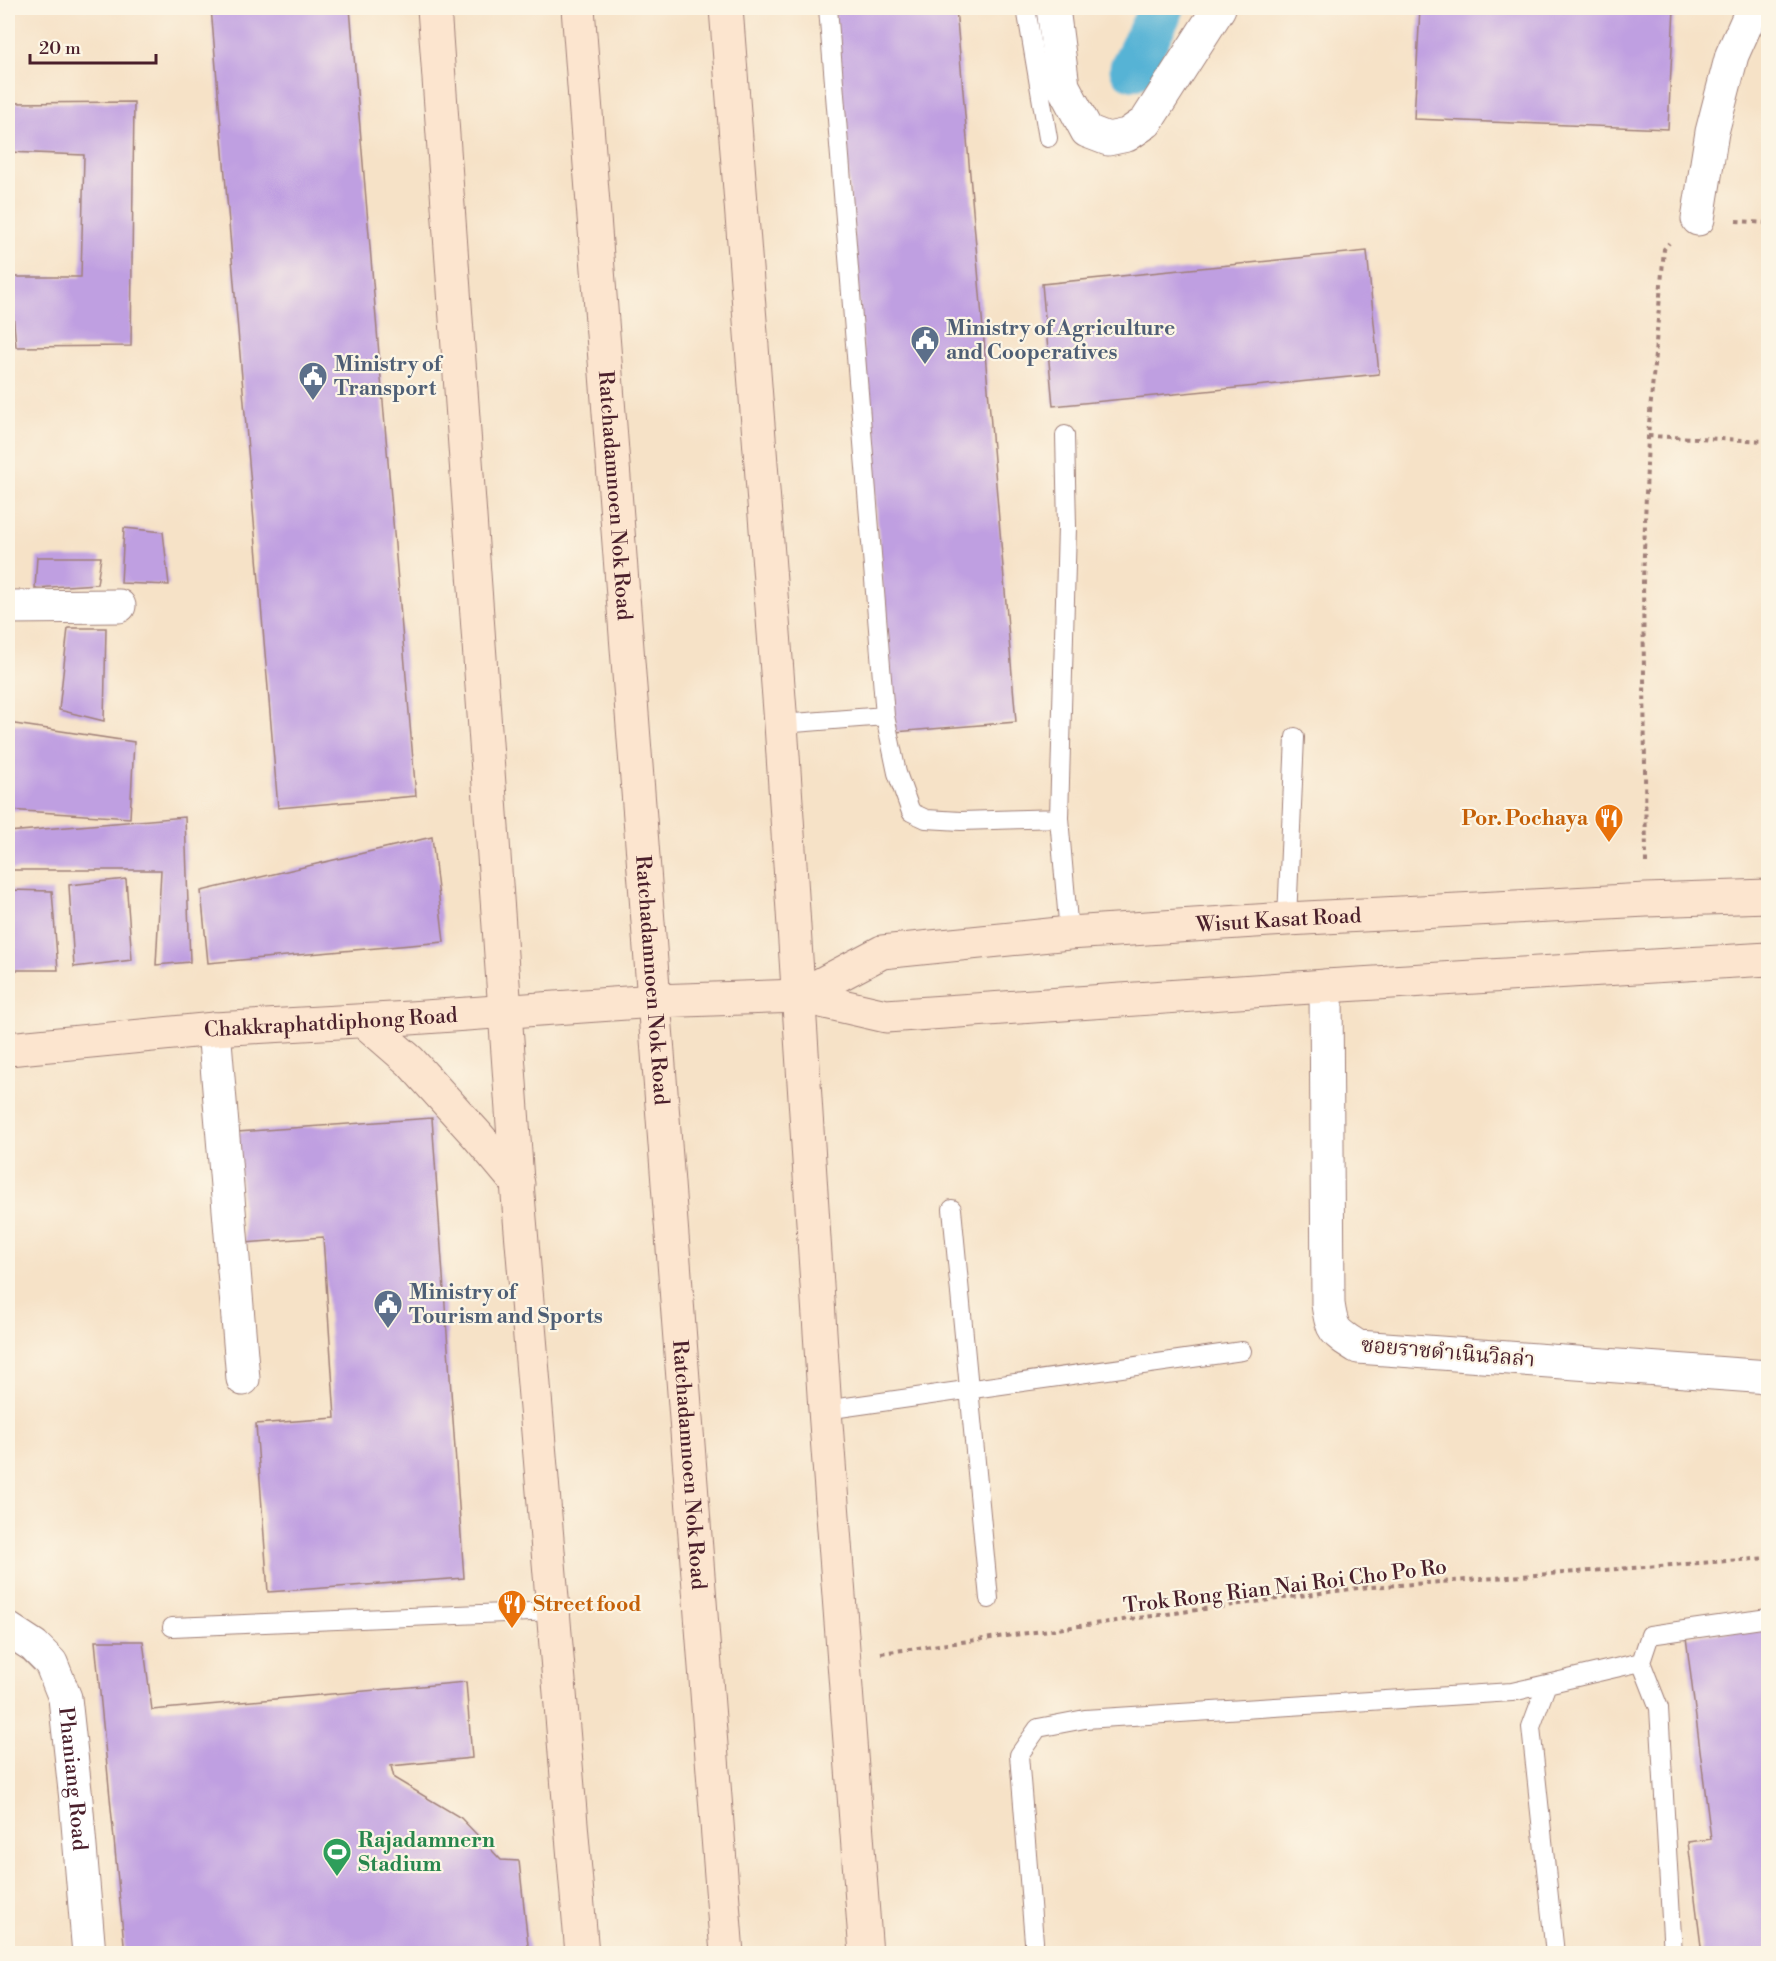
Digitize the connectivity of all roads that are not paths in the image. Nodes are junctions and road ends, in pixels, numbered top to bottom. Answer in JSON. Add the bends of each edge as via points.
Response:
{"nodes":[{"id":1,"x":434,"y":8,"type":"edge"},
{"id":2,"x":578,"y":8,"type":"edge"},
{"id":3,"x":726,"y":8,"type":"edge"},
{"id":4,"x":828,"y":8,"type":"edge"},
{"id":5,"x":1026,"y":8,"type":"edge"},
{"id":6,"x":1053,"y":8,"type":"edge"},
{"id":7,"x":1219,"y":8,"type":"edge"},
{"id":8,"x":1753,"y":8,"type":"edge"},
{"id":9,"x":1048,"y":138,"type":"dead end"},
{"id":10,"x":1698,"y":219,"type":"dead end"},
{"id":11,"x":1065,"y":435,"type":"dead end"},
{"id":12,"x":119,"y":606,"type":"dead end"},
{"id":13,"x":8,"y":607,"type":"edge"},
{"id":14,"x":885,"y":716,"type":"junction"},
{"id":15,"x":781,"y":724,"type":"junction"},
{"id":16,"x":1295,"y":737,"type":"dead end"},
{"id":17,"x":1059,"y":818,"type":"junction"},
{"id":18,"x":1768,"y":896,"type":"edge"},
{"id":19,"x":1287,"y":919,"type":"junction"},
{"id":20,"x":1069,"y":933,"type":"junction"},
{"id":21,"x":1768,"y":959,"type":"edge"},
{"id":22,"x":1326,"y":986,"type":"junction"},
{"id":23,"x":799,"y":996,"type":"junction"},
{"id":24,"x":656,"y":1001,"type":"junction"},
{"id":25,"x":505,"y":1011,"type":"junction"},
{"id":26,"x":364,"y":1021,"type":"junction"},
{"id":27,"x":214,"y":1029,"type":"junction"},
{"id":28,"x":8,"y":1048,"type":"edge"},
{"id":29,"x":518,"y":1184,"type":"junction"},
{"id":30,"x":952,"y":1209,"type":"dead end"},
{"id":31,"x":1242,"y":1352,"type":"dead end"},
{"id":32,"x":1768,"y":1377,"type":"edge"},
{"id":33,"x":243,"y":1378,"type":"dead end"},
{"id":34,"x":968,"y":1390,"type":"junction"},
{"id":35,"x":825,"y":1410,"type":"junction"},
{"id":36,"x":989,"y":1599,"type":"dead end"},
{"id":37,"x":554,"y":1611,"type":"junction"},
{"id":38,"x":1768,"y":1618,"type":"edge"},
{"id":39,"x":172,"y":1627,"type":"dead end"},
{"id":40,"x":8,"y":1629,"type":"edge"},
{"id":41,"x":1641,"y":1662,"type":"junction"},
{"id":42,"x":1547,"y":1684,"type":"junction"},
{"id":43,"x":89,"y":1953,"type":"edge"},
{"id":44,"x":582,"y":1953,"type":"edge"},
{"id":45,"x":727,"y":1953,"type":"edge"},
{"id":46,"x":866,"y":1953,"type":"edge"},
{"id":47,"x":1035,"y":1953,"type":"edge"},
{"id":48,"x":1555,"y":1953,"type":"edge"},
{"id":49,"x":1673,"y":1953,"type":"edge"}],
"edges":[{"from":1,"to":25,"type":"main road"},
{"from":2,"to":24,"type":"main road","name":"Ratchadamnoen Nok Road"},
{"from":3,"to":15,"type":"main road"},
{"from":4,"to":14,"type":"lane"},
{"from":5,"to":9,"type":"lane"},
{"from":6,"to":7,"type":"street","via":[[1064,86],[1087,131],[1108,139],[1127,135],[1146,122]]},
{"from":8,"to":10,"type":"street","via":[[1732,56],[1712,132]]},
{"from":11,"to":17,"type":"lane","via":[[1067,526]]},
{"from":12,"to":13,"type":"street"},
{"from":14,"to":15,"type":"lane"},
{"from":14,"to":17,"type":"lane","via":[[897,773],[911,812],[926,819],[962,821]]},
{"from":15,"to":23,"type":"main road"},
{"from":16,"to":19,"type":"lane"},
{"from":17,"to":20,"type":"lane"},
{"from":18,"to":19,"type":"main road","name":"Wisut Kasat Road"},
{"from":19,"to":20,"type":"main road","name":"Wisut Kasat Road"},
{"from":20,"to":23,"type":"main road","name":"Wisut Kasat Road","via":[[882,952]]},
{"from":21,"to":22,"type":"main road","name":"Wisut Kasat Road"},
{"from":22,"to":23,"type":"main road","name":"Wisut Kasat Road","via":[[886,1016]]},
{"from":22,"to":32,"type":"street","name":"ซอยราชดำเนินวิลล่า","via":[[1328,1304],[1331,1327],[1343,1338],[1358,1347]]},
{"from":23,"to":24,"type":"main road","name":"Wisut Kasat Road"},
{"from":23,"to":35,"type":"main road"},
{"from":24,"to":25,"type":"main road","name":"Chakkraphatdiphong Road"},
{"from":24,"to":45,"type":"main road","name":"Ratchadamnoen Nok Road"},
{"from":25,"to":26,"type":"main road","name":"Chakkraphatdiphong Road"},
{"from":25,"to":29,"type":"main road"},
{"from":26,"to":27,"type":"main road","name":"Chakkraphatdiphong Road"},
{"from":26,"to":29,"type":"main road","via":[[410,1061]]},
{"from":27,"to":28,"type":"main road","name":"Chakkraphatdiphong Road"},
{"from":27,"to":33,"type":"street"},
{"from":29,"to":37,"type":"main road"},
{"from":30,"to":34,"type":"lane"},
{"from":31,"to":34,"type":"lane"},
{"from":34,"to":35,"type":"lane"},
{"from":34,"to":36,"type":"lane"},
{"from":35,"to":46,"type":"main road"},
{"from":37,"to":39,"type":"lane"},
{"from":37,"to":44,"type":"main road"},
{"from":38,"to":41,"type":"lane","via":[[1650,1635]]},
{"from":40,"to":43,"type":"street","name":"Phaniang Road","via":[[51,1663],[65,1698]]},
{"from":41,"to":42,"type":"lane"},
{"from":41,"to":49,"type":"lane","via":[[1659,1708]]},
{"from":42,"to":47,"type":"lane","via":[[1512,1692],[1085,1719],[1038,1728],[1019,1755]]},
{"from":42,"to":48,"type":"lane","via":[[1531,1727]]}]}
